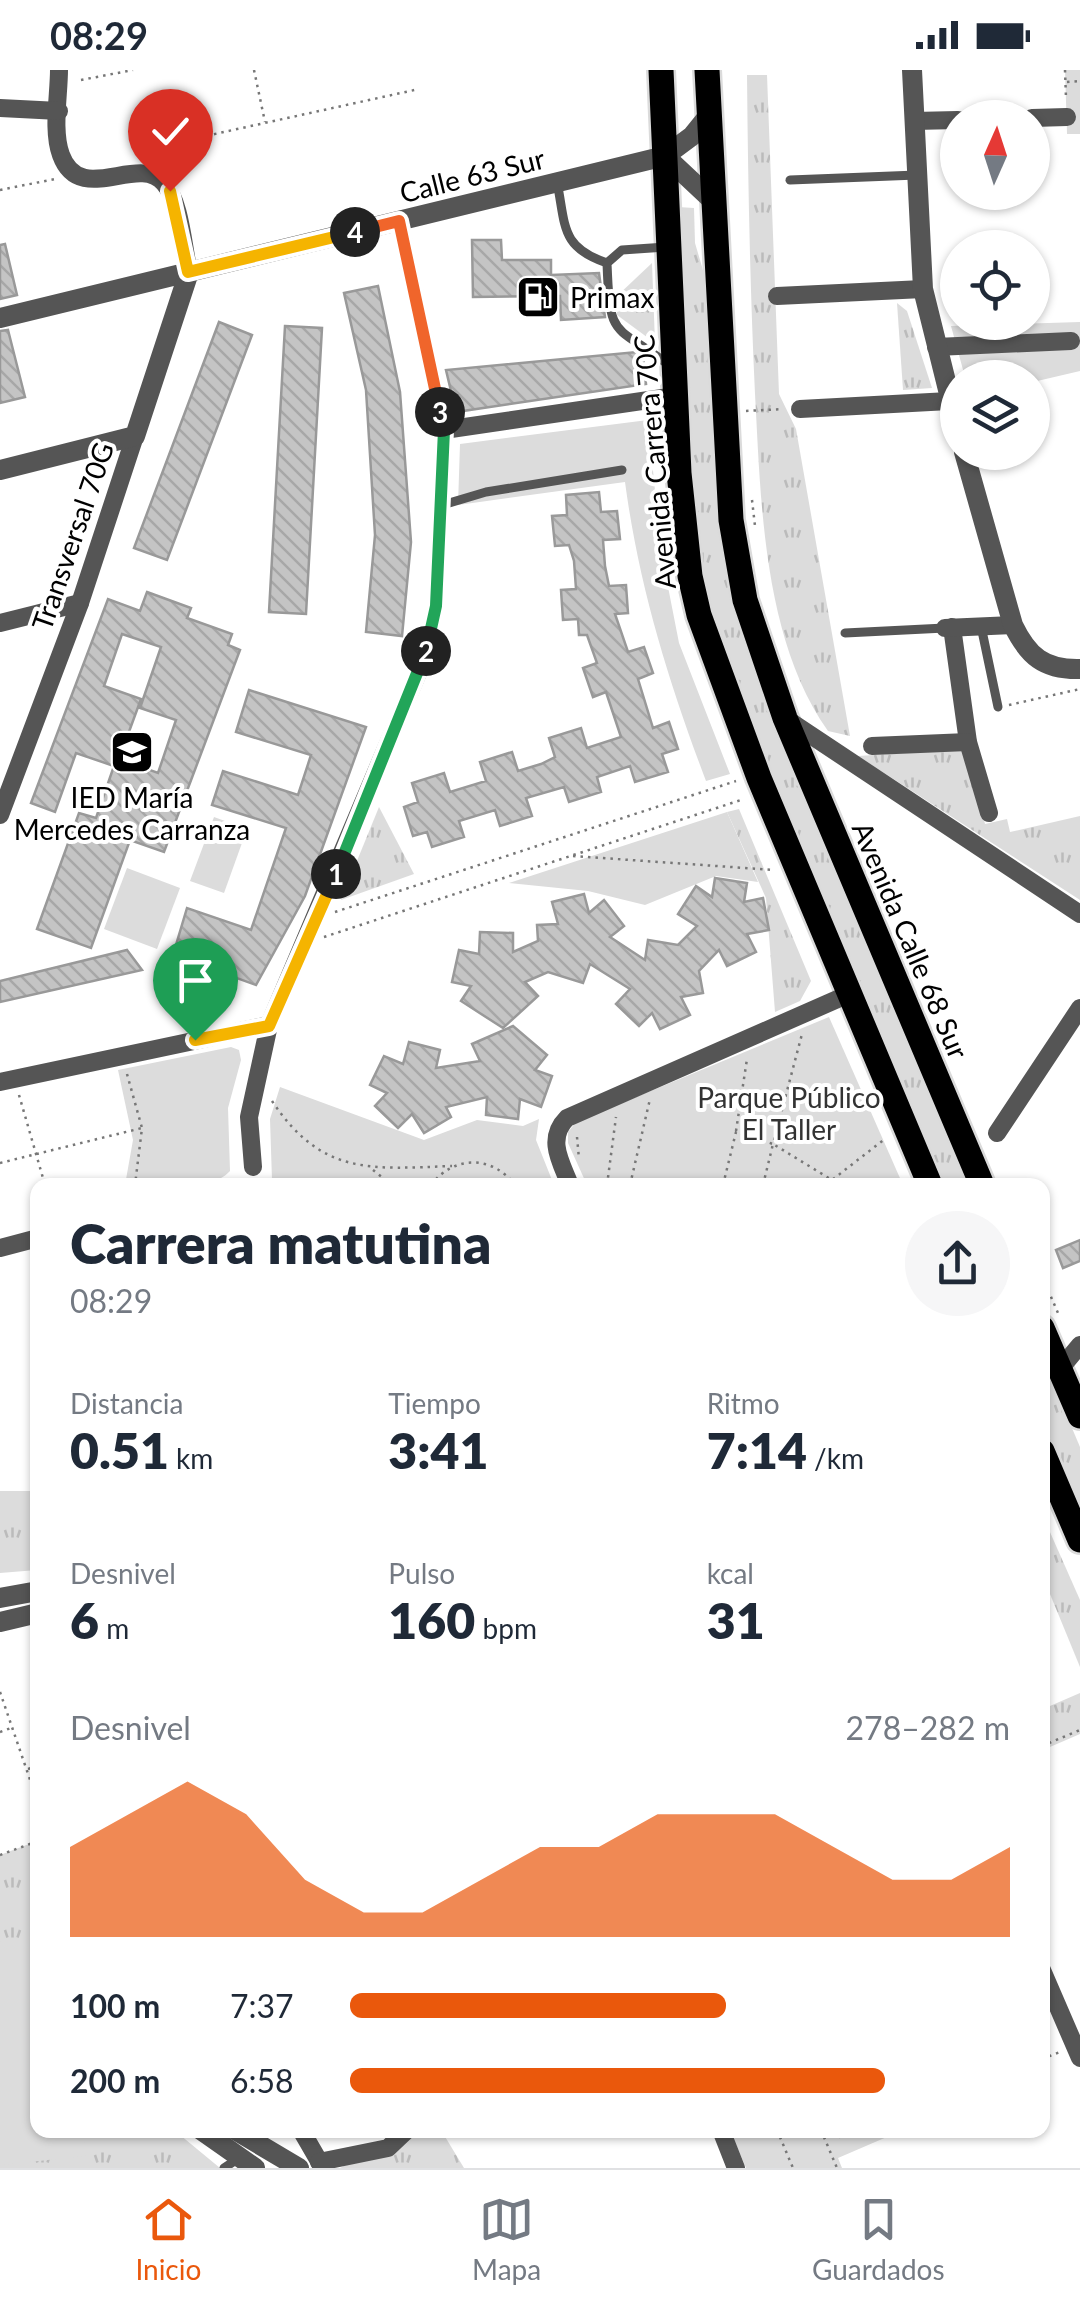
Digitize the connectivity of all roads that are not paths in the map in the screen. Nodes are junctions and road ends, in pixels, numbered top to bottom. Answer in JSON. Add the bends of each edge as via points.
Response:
{"nodes":[{"id":1,"x":58,"y":70,"type":"edge"},
{"id":2,"x":662,"y":70,"type":"edge"},
{"id":3,"x":707,"y":70,"type":"edge"},
{"id":4,"x":912,"y":70,"type":"edge"},
{"id":5,"x":0,"y":108,"type":"edge"},
{"id":6,"x":59,"y":112,"type":"junction"},
{"id":7,"x":709,"y":115,"type":"junction"},
{"id":8,"x":1067,"y":116,"type":"road end"},
{"id":9,"x":1050,"y":117,"type":"edge"},
{"id":10,"x":940,"y":120,"type":"edge"},
{"id":11,"x":914,"y":121,"type":"junction"},
{"id":12,"x":665,"y":156,"type":"junction"},
{"id":13,"x":916,"y":174,"type":"junction"},
{"id":14,"x":790,"y":180,"type":"dead end"},
{"id":15,"x":556,"y":182,"type":"junction"},
{"id":16,"x":713,"y":200,"type":"junction"},
{"id":17,"x":399,"y":221,"type":"junction"},
{"id":18,"x":668,"y":247,"type":"junction"},
{"id":19,"x":607,"y":263,"type":"junction"},
{"id":20,"x":188,"y":272,"type":"junction"},
{"id":21,"x":923,"y":289,"type":"junction"},
{"id":22,"x":777,"y":296,"type":"dead end"},
{"id":23,"x":0,"y":318,"type":"edge"},
{"id":24,"x":1071,"y":341,"type":"dead end"},
{"id":25,"x":936,"y":347,"type":"junction"},
{"id":26,"x":940,"y":364,"type":"edge"},
{"id":27,"x":674,"y":369,"type":"junction"},
{"id":28,"x":676,"y":396,"type":"junction"},
{"id":29,"x":940,"y":401,"type":"edge"},
{"id":30,"x":800,"y":409,"type":"road end"},
{"id":31,"x":444,"y":430,"type":"junction"},
{"id":32,"x":135,"y":436,"type":"junction"},
{"id":33,"x":0,"y":470,"type":"edge"},
{"id":34,"x":622,"y":470,"type":"dead end"},
{"id":35,"x":969,"y":470,"type":"edge"},
{"id":36,"x":439,"y":506,"type":"junction"},
{"id":37,"x":80,"y":603,"type":"junction"},
{"id":38,"x":0,"y":623,"type":"edge"},
{"id":39,"x":1013,"y":624,"type":"junction"},
{"id":40,"x":981,"y":626,"type":"junction"},
{"id":41,"x":948,"y":628,"type":"junction"},
{"id":42,"x":845,"y":633,"type":"dead end"},
{"id":43,"x":1080,"y":669,"type":"edge"},
{"id":44,"x":998,"y":707,"type":"road end"},
{"id":45,"x":784,"y":718,"type":"junction"},
{"id":46,"x":968,"y":742,"type":"junction"},
{"id":47,"x":872,"y":746,"type":"dead end"},
{"id":48,"x":8,"y":776,"type":"edge"},
{"id":49,"x":989,"y":814,"type":"dead end"},
{"id":50,"x":0,"y":815,"type":"edge"},
{"id":51,"x":1080,"y":914,"type":"edge"},
{"id":52,"x":849,"y":994,"type":"junction"},
{"id":53,"x":1080,"y":1008,"type":"edge"},
{"id":54,"x":269,"y":1026,"type":"junction"},
{"id":55,"x":7,"y":1080,"type":"edge"},
{"id":56,"x":997,"y":1133,"type":"dead end"},
{"id":57,"x":253,"y":1166,"type":"dead end"},
{"id":58,"x":567,"y":1178,"type":"edge"},
{"id":59,"x":927,"y":1178,"type":"edge"},
{"id":60,"x":979,"y":1178,"type":"edge"},
{"id":61,"x":30,"y":1240,"type":"edge"},
{"id":62,"x":0,"y":1248,"type":"edge"},
{"id":63,"x":1050,"y":1346,"type":"edge"},
{"id":64,"x":1080,"y":1346,"type":"edge"},
{"id":65,"x":1060,"y":1369,"type":"junction"},
{"id":66,"x":1080,"y":1416,"type":"edge"},
{"id":67,"x":1050,"y":1470,"type":"edge"},
{"id":68,"x":1080,"y":1540,"type":"edge"},
{"id":69,"x":30,"y":1592,"type":"edge"},
{"id":70,"x":0,"y":1598,"type":"edge"},
{"id":71,"x":30,"y":1614,"type":"edge"},
{"id":72,"x":0,"y":1622,"type":"edge"},
{"id":73,"x":1050,"y":1983,"type":"edge"},
{"id":74,"x":1072,"y":2020,"type":"edge"},
{"id":75,"x":1074,"y":2054,"type":"edge"},
{"id":76,"x":209,"y":2138,"type":"edge"},
{"id":77,"x":252,"y":2138,"type":"edge"},
{"id":78,"x":305,"y":2138,"type":"edge"},
{"id":79,"x":398,"y":2138,"type":"edge"},
{"id":80,"x":723,"y":2138,"type":"edge"},
{"id":81,"x":240,"y":2165,"type":"edge"},
{"id":82,"x":314,"y":2166,"type":"edge"},
{"id":83,"x":736,"y":2168,"type":"edge"}],
"edges":[{"from":1,"to":6,"type":"street"},
{"from":2,"to":12,"type":"main road","name":"Avenida Carrera 70C"},
{"from":3,"to":7,"type":"main road"},
{"from":4,"to":11,"type":"street"},
{"from":5,"to":6,"type":"street"},
{"from":6,"to":20,"type":"street","via":[[60,154],[76,174],[91,180],[144,174],[170,191]]},
{"from":7,"to":12,"type":"street","name":"Calle 63 Sur"},
{"from":7,"to":16,"type":"main road"},
{"from":8,"to":9,"type":"street"},
{"from":10,"to":11,"type":"street"},
{"from":11,"to":13,"type":"street"},
{"from":12,"to":15,"type":"street","name":"Calle 63 Sur"},
{"from":12,"to":16,"type":"street"},
{"from":12,"to":18,"type":"main road","name":"Avenida Carrera 70C"},
{"from":13,"to":14,"type":"lane"},
{"from":13,"to":21,"type":"street"},
{"from":15,"to":17,"type":"street","name":"Calle 63 Sur"},
{"from":15,"to":19,"type":"lane","via":[[568,239],[586,256]]},
{"from":16,"to":45,"type":"main road","via":[[731,520],[745,600]]},
{"from":17,"to":20,"type":"street","name":"Calle 63 Sur"},
{"from":17,"to":31,"type":"street"},
{"from":18,"to":19,"type":"lane","via":[[622,250]]},
{"from":18,"to":27,"type":"main road","name":"Avenida Carrera 70C"},
{"from":19,"to":27,"type":"lane","via":[[609,318],[618,332]]},
{"from":20,"to":23,"type":"street","name":"Calle 63 Sur"},
{"from":20,"to":32,"type":"street","name":"Transversal 70G"},
{"from":21,"to":22,"type":"street"},
{"from":21,"to":25,"type":"street"},
{"from":24,"to":25,"type":"street"},
{"from":25,"to":26,"type":"street"},
{"from":27,"to":28,"type":"main road","name":"Avenida Carrera 70C"},
{"from":28,"to":31,"type":"street"},
{"from":28,"to":52,"type":"main road","name":"Avenida Carrera 70C","via":[[690,576],[709,650],[750,785]]},
{"from":29,"to":30,"type":"street"},
{"from":31,"to":36,"type":"street"},
{"from":32,"to":33,"type":"street"},
{"from":32,"to":37,"type":"street","name":"Transversal 70G"},
{"from":34,"to":36,"type":"lane"},
{"from":35,"to":39,"type":"street"},
{"from":36,"to":54,"type":"street","via":[[436,606],[423,660]]},
{"from":37,"to":38,"type":"street"},
{"from":37,"to":48,"type":"street","name":"Transversal 70G"},
{"from":39,"to":40,"type":"street"},
{"from":39,"to":43,"type":"street","via":[[1039,662]]},
{"from":40,"to":41,"type":"street"},
{"from":40,"to":44,"type":"lane"},
{"from":41,"to":42,"type":"lane"},
{"from":41,"to":46,"type":"street"},
{"from":45,"to":51,"type":"street"},
{"from":45,"to":60,"type":"main road","name":"Avenida Calle 68 Sur"},
{"from":46,"to":47,"type":"street"},
{"from":46,"to":49,"type":"street"},
{"from":48,"to":50,"type":"street","name":"Transversal 70G"},
{"from":52,"to":58,"type":"street","via":[[567,1118],[555,1147]]},
{"from":52,"to":59,"type":"main road"},
{"from":53,"to":56,"type":"street"},
{"from":54,"to":55,"type":"street"},
{"from":54,"to":57,"type":"street","via":[[249,1117]]},
{"from":61,"to":62,"type":"street"},
{"from":63,"to":65,"type":"main road"},
{"from":64,"to":65,"type":"street"},
{"from":65,"to":66,"type":"main road"},
{"from":67,"to":68,"type":"main road"},
{"from":69,"to":70,"type":"street"},
{"from":71,"to":72,"type":"street"},
{"from":73,"to":74,"type":"street"},
{"from":74,"to":75,"type":"street"},
{"from":76,"to":81,"type":"street"},
{"from":77,"to":82,"type":"street"},
{"from":78,"to":82,"type":"street"},
{"from":79,"to":82,"type":"street","via":[[388,2148]]},
{"from":80,"to":83,"type":"street"}]}
